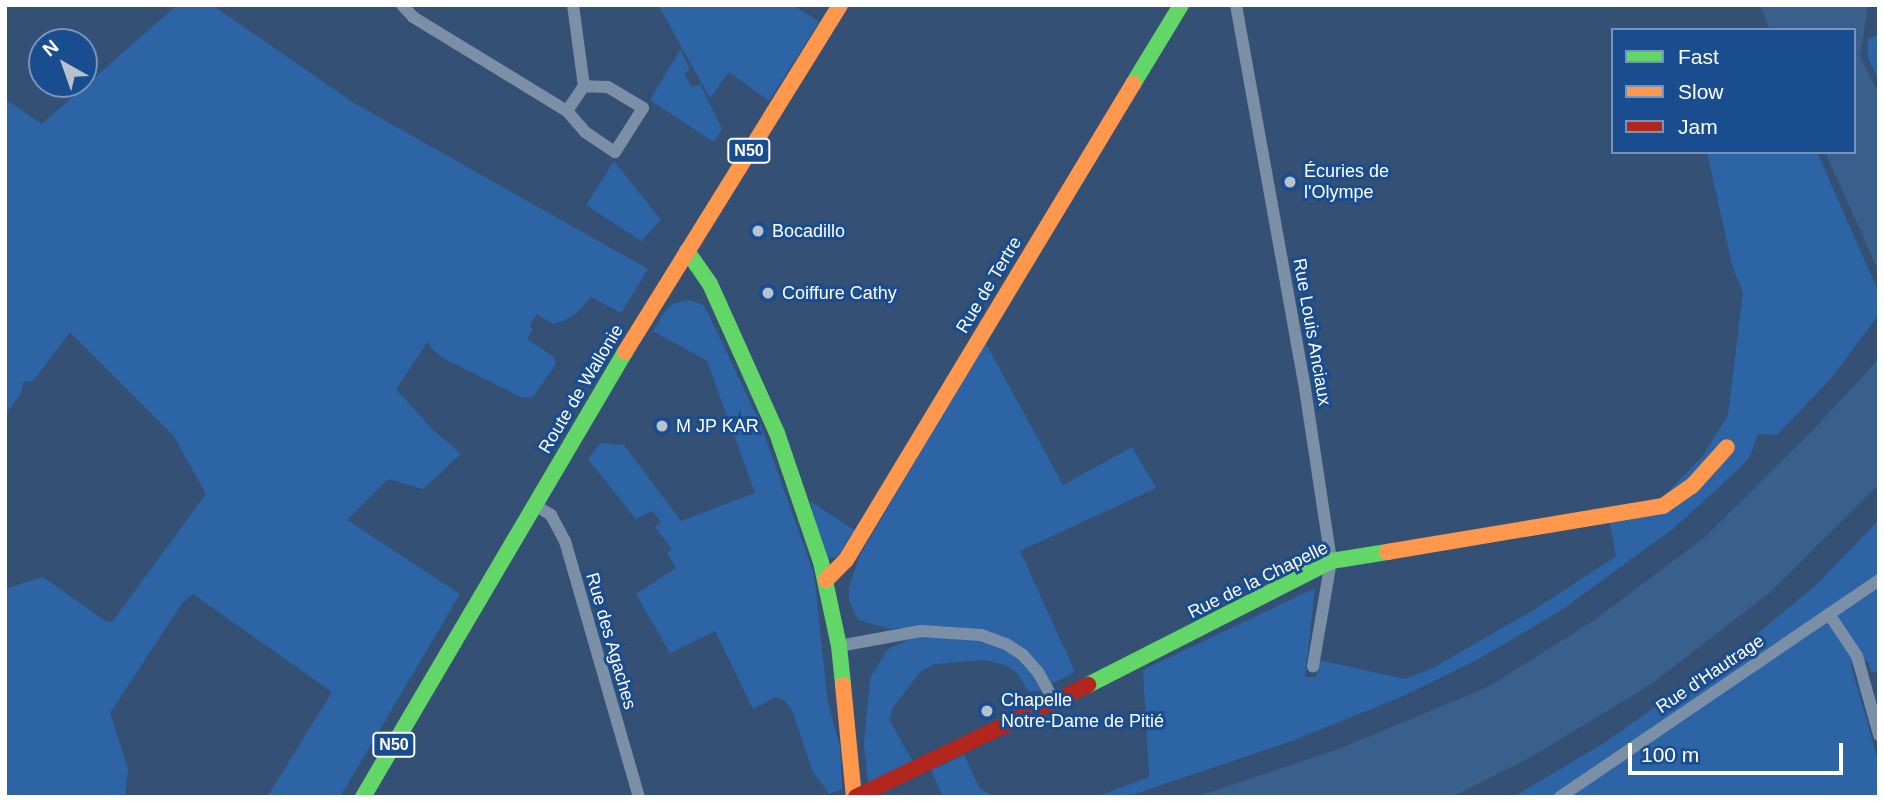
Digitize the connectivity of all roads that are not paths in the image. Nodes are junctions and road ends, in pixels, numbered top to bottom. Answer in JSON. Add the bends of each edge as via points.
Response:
{"nodes":[{"id":1,"x":402,"y":5,"type":"edge"},
{"id":2,"x":573,"y":5,"type":"edge"},
{"id":3,"x":840,"y":5,"type":"edge"},
{"id":4,"x":1181,"y":5,"type":"edge"},
{"id":5,"x":1236,"y":5,"type":"edge"},
{"id":6,"x":584,"y":86,"type":"junction"},
{"id":7,"x":566,"y":111,"type":"junction"},
{"id":8,"x":687,"y":251,"type":"junction"},
{"id":9,"x":1727,"y":446,"type":"dead end"},
{"id":10,"x":535,"y":505,"type":"junction"},
{"id":11,"x":1331,"y":561,"type":"junction"},
{"id":12,"x":826,"y":580,"type":"junction"},
{"id":13,"x":1879,"y":580,"type":"edge"},
{"id":14,"x":1829,"y":614,"type":"junction"},
{"id":15,"x":839,"y":646,"type":"junction"},
{"id":16,"x":1313,"y":666,"type":"dead end"},
{"id":17,"x":1054,"y":701,"type":"junction"},
{"id":18,"x":1879,"y":736,"type":"edge"},
{"id":19,"x":363,"y":797,"type":"edge"},
{"id":20,"x":639,"y":797,"type":"edge"},
{"id":21,"x":855,"y":797,"type":"edge"},
{"id":22,"x":1560,"y":797,"type":"edge"}],
"edges":[{"from":1,"to":7,"type":"street","via":[[413,17]]},
{"from":2,"to":6,"type":"street"},
{"from":3,"to":8,"type":"street","name":"Route de Wallonie","number":"N50"},
{"from":4,"to":12,"type":"street","name":"Rue de Tertre","via":[[846,560]]},
{"from":5,"to":11,"type":"street","name":"Rue Louis Anciaux","via":[[1304,382]]},
{"from":6,"to":7,"type":"street"},
{"from":6,"to":7,"type":"street","via":[[608,87],[643,108],[615,152],[585,132]]},
{"from":8,"to":10,"type":"street","name":"Route de Wallonie","number":"N50"},
{"from":8,"to":12,"type":"street","via":[[710,284],[777,433]]},
{"from":9,"to":11,"type":"street","name":"Rue de la Chapelle","via":[[1692,486],[1663,506]]},
{"from":10,"to":19,"type":"street","name":"Route de Wallonie","number":"N50"},
{"from":10,"to":20,"type":"street","name":"Rue des Agaches","via":[[551,514],[565,541]]},
{"from":11,"to":16,"type":"street","name":"Rue Louis Anciaux"},
{"from":11,"to":17,"type":"street","name":"Rue de la Chapelle"},
{"from":12,"to":15,"type":"street"},
{"from":13,"to":14,"type":"street","name":"Rue d'Hautrage"},
{"from":14,"to":18,"type":"street","via":[[1857,656]]},
{"from":14,"to":22,"type":"street","name":"Rue d'Hautrage"},
{"from":15,"to":17,"type":"street","via":[[921,631],[981,635],[1023,655]]},
{"from":15,"to":21,"type":"street"},
{"from":17,"to":21,"type":"street","name":"Rue de la Chapelle"}]}
